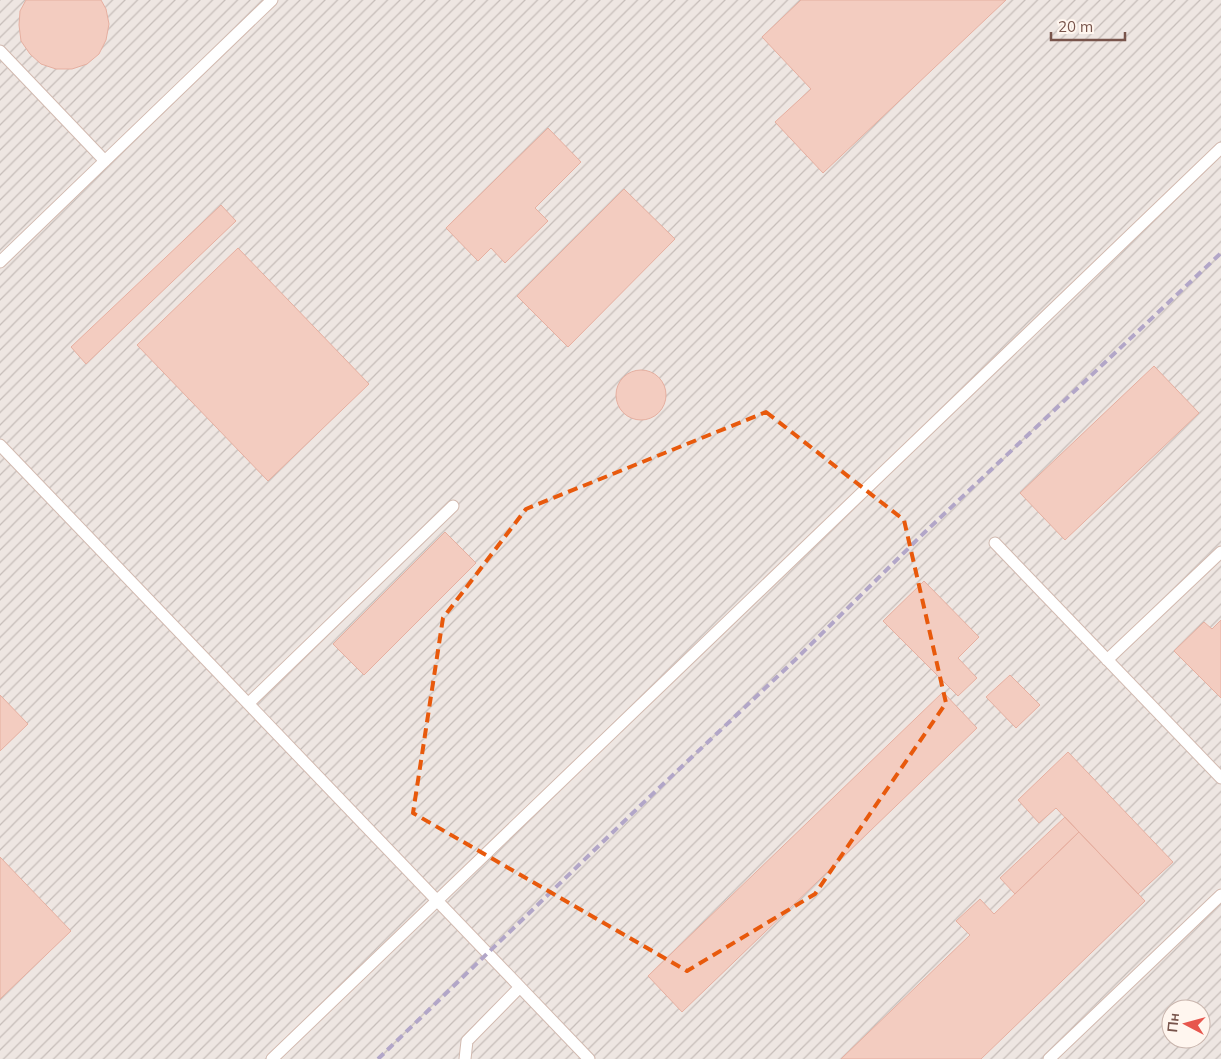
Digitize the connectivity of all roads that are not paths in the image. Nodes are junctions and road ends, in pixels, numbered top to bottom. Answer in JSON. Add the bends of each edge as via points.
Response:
{"nodes":[{"id":1,"x":272,"y":0,"type":"edge"},
{"id":2,"x":0,"y":51,"type":"edge"},
{"id":3,"x":1221,"y":148,"type":"edge"},
{"id":4,"x":105,"y":161,"type":"junction"},
{"id":5,"x":0,"y":262,"type":"edge"},
{"id":6,"x":0,"y":445,"type":"edge"},
{"id":7,"x":453,"y":506,"type":"dead end"},
{"id":8,"x":995,"y":543,"type":"dead end"},
{"id":9,"x":1221,"y":552,"type":"edge"},
{"id":10,"x":1108,"y":660,"type":"junction"},
{"id":11,"x":249,"y":703,"type":"junction"},
{"id":12,"x":1221,"y":778,"type":"edge"},
{"id":13,"x":1221,"y":895,"type":"edge"},
{"id":14,"x":437,"y":899,"type":"junction"},
{"id":15,"x":520,"y":987,"type":"junction"},
{"id":16,"x":272,"y":1059,"type":"edge"},
{"id":17,"x":466,"y":1059,"type":"edge"},
{"id":18,"x":589,"y":1059,"type":"edge"},
{"id":19,"x":1048,"y":1059,"type":"edge"}],
"edges":[{"from":1,"to":4,"type":"lane"},
{"from":2,"to":4,"type":"lane"},
{"from":3,"to":14,"type":"lane"},
{"from":4,"to":5,"type":"lane"},
{"from":6,"to":11,"type":"lane"},
{"from":7,"to":11,"type":"lane"},
{"from":8,"to":10,"type":"lane"},
{"from":9,"to":10,"type":"lane"},
{"from":10,"to":12,"type":"lane"},
{"from":11,"to":14,"type":"lane"},
{"from":13,"to":19,"type":"lane"},
{"from":14,"to":15,"type":"lane"},
{"from":14,"to":16,"type":"lane"},
{"from":15,"to":17,"type":"lane","via":[[467,1041]]},
{"from":15,"to":18,"type":"lane"}]}
